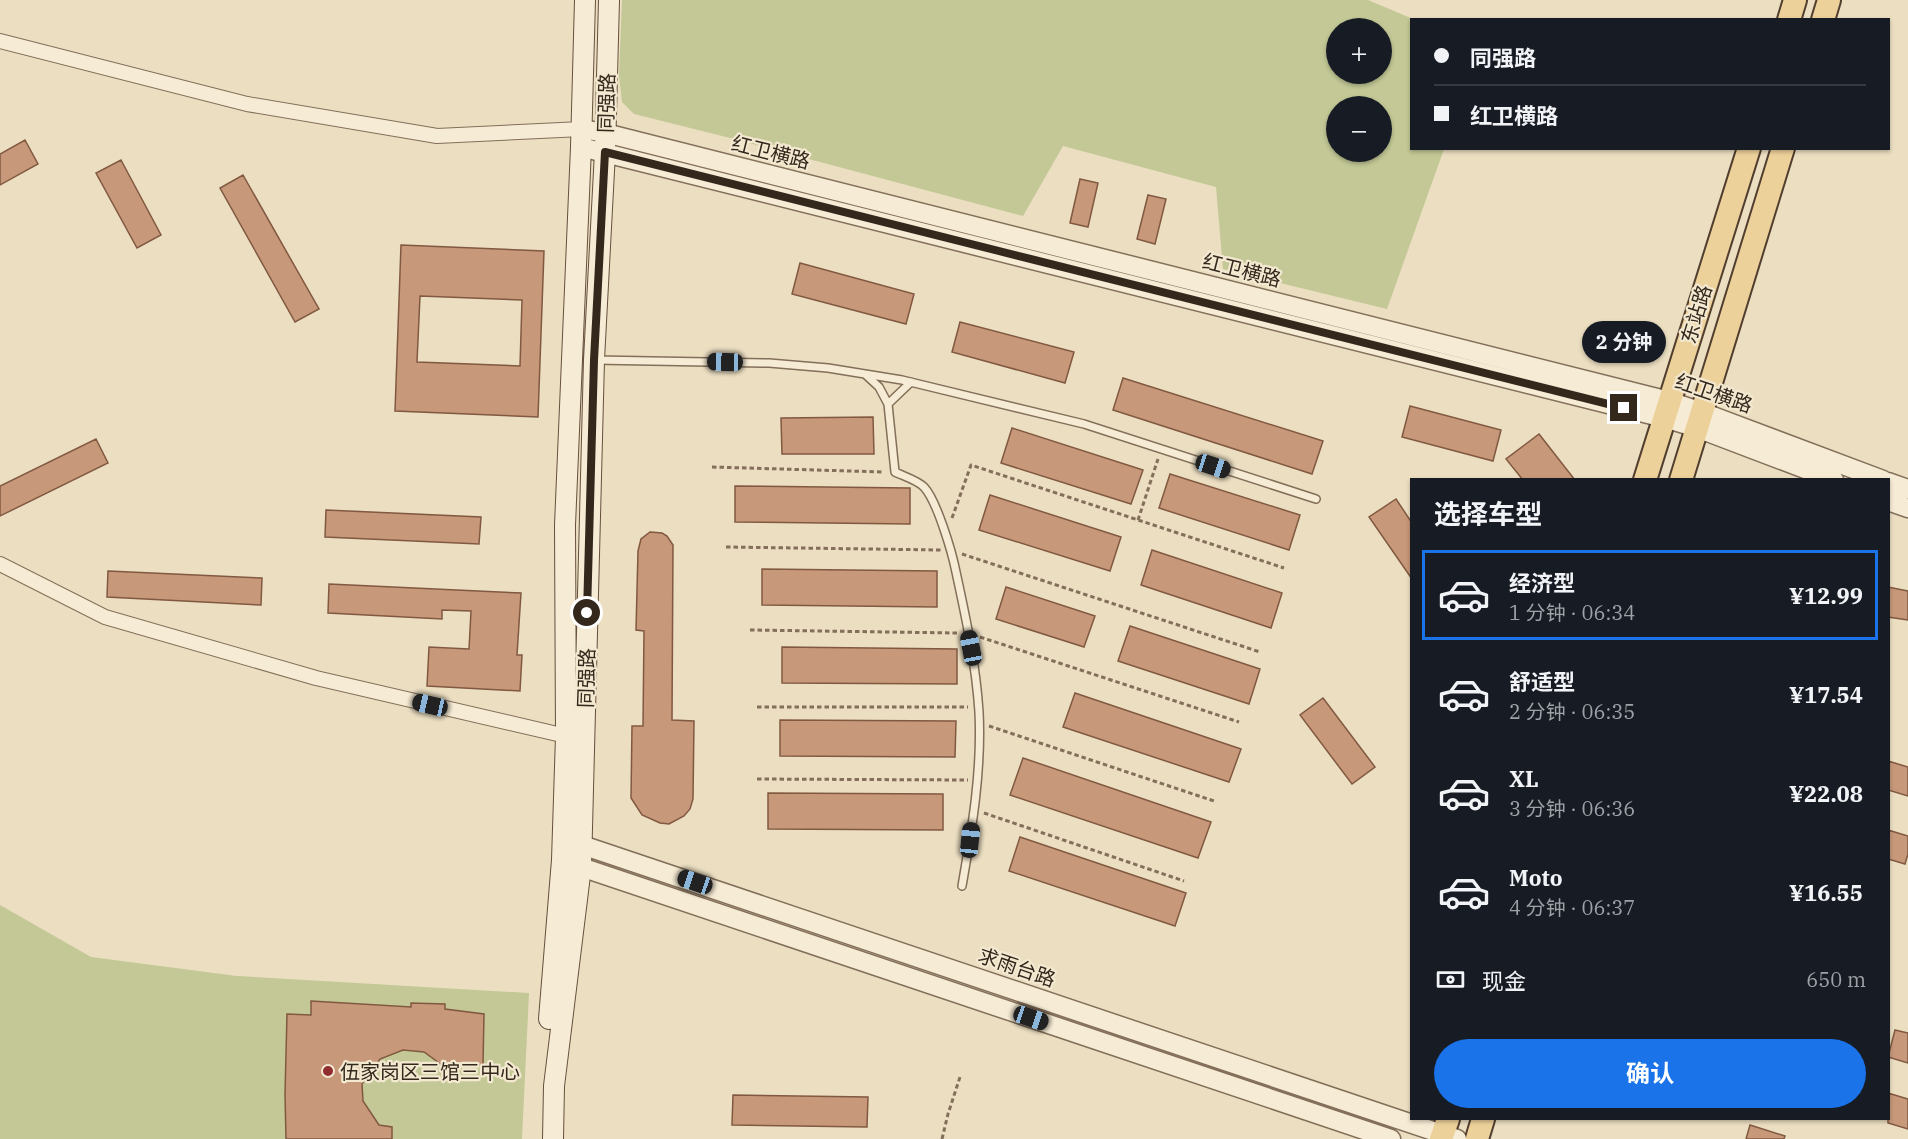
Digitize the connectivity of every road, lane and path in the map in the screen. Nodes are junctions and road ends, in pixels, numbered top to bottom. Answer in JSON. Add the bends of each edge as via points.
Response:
{"nodes":[{"id":1,"x":585,"y":0,"type":"edge"},
{"id":2,"x":609,"y":0,"type":"edge"},
{"id":3,"x":1795,"y":0,"type":"edge"},
{"id":4,"x":1829,"y":0,"type":"edge"},
{"id":5,"x":1790,"y":18,"type":"edge"},
{"id":6,"x":1824,"y":18,"type":"edge"},
{"id":7,"x":0,"y":41,"type":"edge"},
{"id":8,"x":582,"y":138,"type":"junction"},
{"id":9,"x":605,"y":142,"type":"junction"},
{"id":10,"x":1748,"y":150,"type":"edge"},
{"id":11,"x":1782,"y":150,"type":"edge"},
{"id":12,"x":594,"y":360,"type":"junction"},
{"id":13,"x":866,"y":375,"type":"junction"},
{"id":14,"x":911,"y":382,"type":"junction"},
{"id":15,"x":888,"y":404,"type":"junction"},
{"id":16,"x":1667,"y":409,"type":"junction"},
{"id":17,"x":1700,"y":420,"type":"junction"},
{"id":18,"x":1161,"y":450,"type":"junction"},
{"id":19,"x":712,"y":467,"type":"dead end"},
{"id":20,"x":895,"y":472,"type":"junction"},
{"id":21,"x":1646,"y":478,"type":"edge"},
{"id":22,"x":1682,"y":478,"type":"edge"},
{"id":23,"x":1830,"y":478,"type":"edge"},
{"id":24,"x":1877,"y":478,"type":"edge"},
{"id":25,"x":1890,"y":483,"type":"edge"},
{"id":26,"x":1908,"y":489,"type":"edge"},
{"id":27,"x":1316,"y":499,"type":"dead end"},
{"id":28,"x":1890,"y":502,"type":"edge"},
{"id":29,"x":1908,"y":508,"type":"edge"},
{"id":30,"x":1138,"y":520,"type":"junction"},
{"id":31,"x":946,"y":536,"type":"junction"},
{"id":32,"x":726,"y":547,"type":"dead end"},
{"id":33,"x":951,"y":551,"type":"junction"},
{"id":34,"x":0,"y":564,"type":"edge"},
{"id":35,"x":1284,"y":568,"type":"dead end"},
{"id":36,"x":750,"y":630,"type":"dead end"},
{"id":37,"x":968,"y":633,"type":"junction"},
{"id":38,"x":1260,"y":652,"type":"dead end"},
{"id":39,"x":757,"y":707,"type":"dead end"},
{"id":40,"x":978,"y":707,"type":"junction"},
{"id":41,"x":1239,"y":722,"type":"dead end"},
{"id":42,"x":979,"y":723,"type":"junction"},
{"id":43,"x":566,"y":736,"type":"junction"},
{"id":44,"x":757,"y":779,"type":"dead end"},
{"id":45,"x":976,"y":780,"type":"junction"},
{"id":46,"x":1214,"y":801,"type":"dead end"},
{"id":47,"x":973,"y":810,"type":"junction"},
{"id":48,"x":562,"y":838,"type":"junction"},
{"id":49,"x":581,"y":844,"type":"junction"},
{"id":50,"x":562,"y":860,"type":"junction"},
{"id":51,"x":581,"y":867,"type":"junction"},
{"id":52,"x":1184,"y":881,"type":"dead end"},
{"id":53,"x":962,"y":886,"type":"dead end"},
{"id":54,"x":960,"y":1077,"type":"dead end"},
{"id":55,"x":1483,"y":1120,"type":"edge"},
{"id":56,"x":1447,"y":1133,"type":"edge"},
{"id":57,"x":540,"y":1139,"type":"edge"},
{"id":58,"x":553,"y":1139,"type":"edge"},
{"id":59,"x":942,"y":1139,"type":"edge"},
{"id":60,"x":1391,"y":1139,"type":"edge"},
{"id":61,"x":1477,"y":1139,"type":"edge"}],
"edges":[{"from":1,"to":8,"type":"main road","name":"同强路"},
{"from":2,"to":9,"type":"main road","name":"同强路"},
{"from":3,"to":5,"type":"main road"},
{"from":4,"to":6,"type":"main road"},
{"from":7,"to":8,"type":"street","via":[[247,104],[437,136]]},
{"from":8,"to":9,"type":"street","name":"红卫横路"},
{"from":8,"to":43,"type":"main road","name":"同强路","via":[[565,525]]},
{"from":9,"to":12,"type":"main road","name":"同强路"},
{"from":9,"to":16,"type":"street","name":"红卫横路"},
{"from":10,"to":16,"type":"main road","name":"东站路"},
{"from":11,"to":17,"type":"main road","name":"东站路"},
{"from":12,"to":13,"type":"lane","via":[[769,363]]},
{"from":12,"to":49,"type":"main road","name":"同强路"},
{"from":13,"to":14,"type":"lane"},
{"from":13,"to":15,"type":"lane","via":[[879,387]]},
{"from":14,"to":15,"type":"lane"},
{"from":14,"to":18,"type":"lane","via":[[1084,424]]},
{"from":15,"to":20,"type":"lane"},
{"from":16,"to":17,"type":"street","name":"红卫横路"},
{"from":16,"to":21,"type":"main road","name":"东站路"},
{"from":17,"to":22,"type":"main road","name":"东站路"},
{"from":17,"to":23,"type":"street","name":"红卫横路"},
{"from":17,"to":24,"type":"street","name":"红卫横路"},
{"from":18,"to":27,"type":"lane"},
{"from":18,"to":30,"type":"path"},
{"from":19,"to":20,"type":"path"},
{"from":20,"to":31,"type":"lane","via":[[923,486]]},
{"from":25,"to":26,"type":"street"},
{"from":28,"to":29,"type":"street"},
{"from":30,"to":31,"type":"path","via":[[971,465]]},
{"from":30,"to":35,"type":"path"},
{"from":31,"to":33,"type":"lane"},
{"from":32,"to":33,"type":"path"},
{"from":33,"to":37,"type":"lane"},
{"from":33,"to":38,"type":"path"},
{"from":34,"to":43,"type":"street","via":[[105,617],[316,678]]},
{"from":36,"to":37,"type":"path"},
{"from":37,"to":40,"type":"lane"},
{"from":37,"to":41,"type":"path"},
{"from":39,"to":40,"type":"path"},
{"from":40,"to":42,"type":"lane"},
{"from":42,"to":45,"type":"lane"},
{"from":42,"to":46,"type":"path"},
{"from":43,"to":48,"type":"main road","name":"同强路"},
{"from":44,"to":45,"type":"path"},
{"from":45,"to":47,"type":"lane"},
{"from":47,"to":52,"type":"path"},
{"from":47,"to":53,"type":"lane"},
{"from":48,"to":49,"type":"street","name":"求雨台路"},
{"from":48,"to":50,"type":"main road","name":"同强路"},
{"from":49,"to":51,"type":"main road","name":"同强路"},
{"from":49,"to":56,"type":"street","name":"求雨台路"},
{"from":50,"to":51,"type":"street"},
{"from":50,"to":57,"type":"main road","name":"同强路"},
{"from":51,"to":58,"type":"main road","name":"同强路","via":[[554,1086]]},
{"from":51,"to":60,"type":"street"},
{"from":54,"to":59,"type":"path"},
{"from":55,"to":61,"type":"main road"}]}
